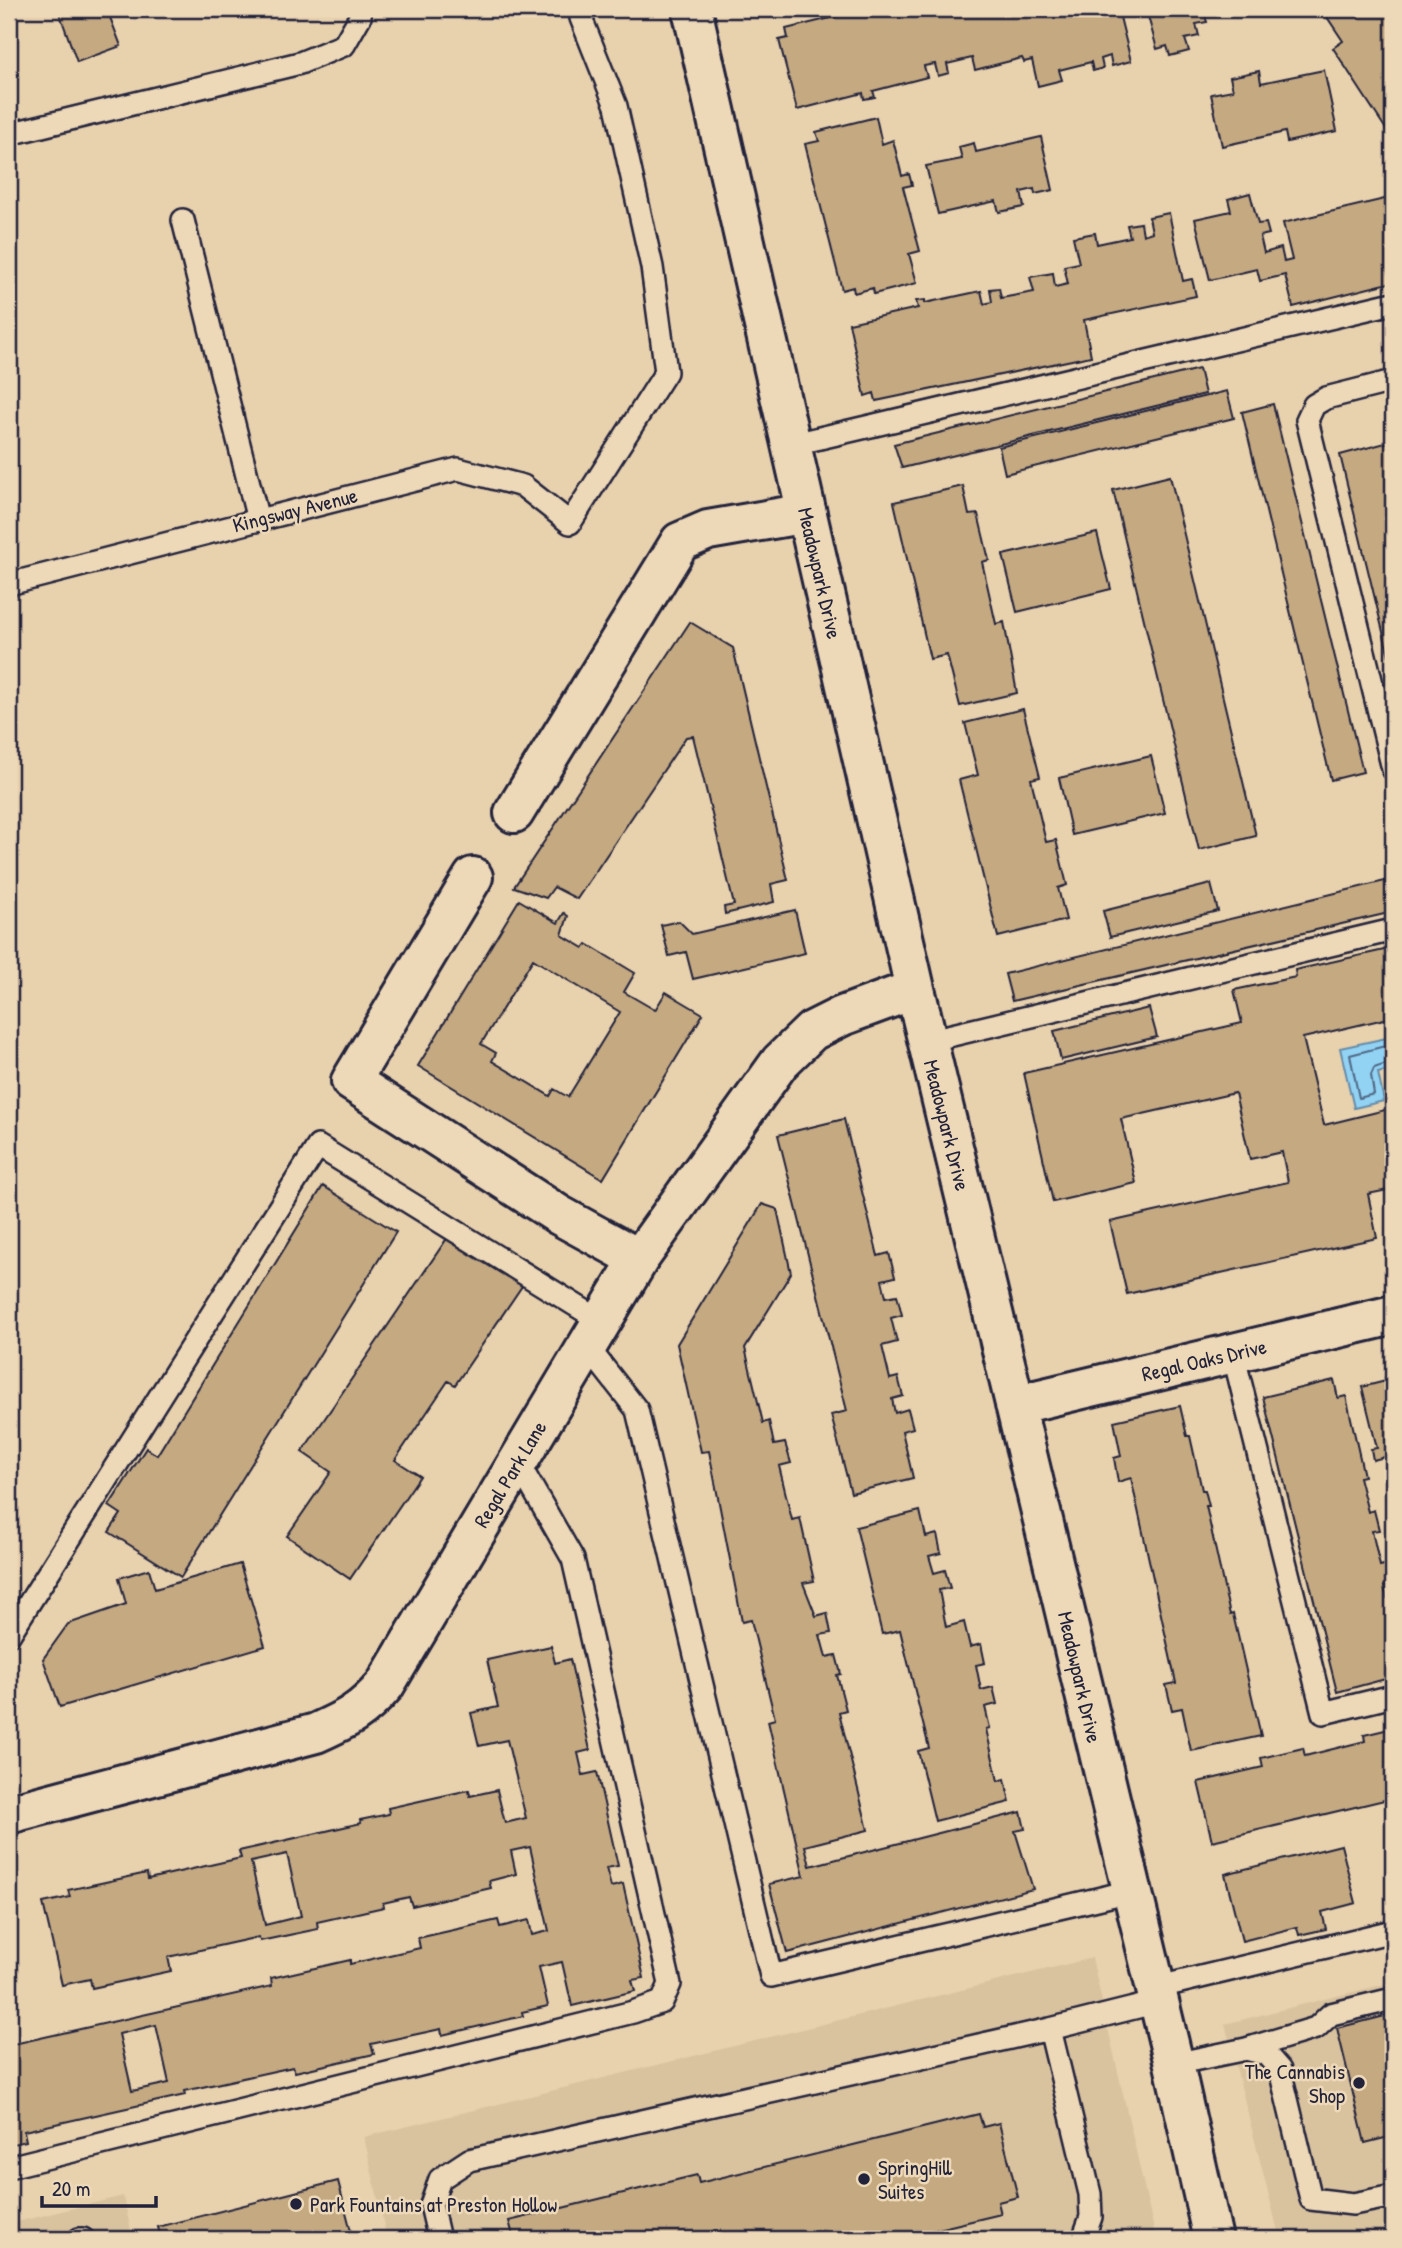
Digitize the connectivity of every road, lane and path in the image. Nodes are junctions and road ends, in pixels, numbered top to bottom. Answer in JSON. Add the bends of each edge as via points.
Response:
{"nodes":[{"id":1,"x":360,"y":9,"type":"edge"},
{"id":2,"x":582,"y":9,"type":"edge"},
{"id":3,"x":692,"y":9,"type":"edge"},
{"id":4,"x":9,"y":134,"type":"edge"},
{"id":5,"x":183,"y":220,"type":"dead end"},
{"id":6,"x":1393,"y":303,"type":"edge"},
{"id":7,"x":1393,"y":381,"type":"edge"},
{"id":8,"x":790,"y":445,"type":"junction"},
{"id":9,"x":807,"y":513,"type":"junction"},
{"id":10,"x":258,"y":520,"type":"junction"},
{"id":11,"x":9,"y":583,"type":"edge"},
{"id":12,"x":1393,"y":769,"type":"edge"},
{"id":13,"x":514,"y":813,"type":"dead end"},
{"id":14,"x":473,"y":877,"type":"dead end"},
{"id":15,"x":1393,"y":930,"type":"edge"},
{"id":16,"x":915,"y":989,"type":"junction"},
{"id":17,"x":927,"y":1041,"type":"junction"},
{"id":18,"x":639,"y":1259,"type":"junction"},
{"id":19,"x":1393,"y":1315,"type":"edge"},
{"id":20,"x":594,"y":1333,"type":"junction"},
{"id":21,"x":1233,"y":1353,"type":"junction"},
{"id":22,"x":1015,"y":1405,"type":"junction"},
{"id":23,"x":517,"y":1461,"type":"junction"},
{"id":24,"x":9,"y":1635,"type":"edge"},
{"id":25,"x":1393,"y":1696,"type":"edge"},
{"id":26,"x":9,"y":1814,"type":"edge"},
{"id":27,"x":1131,"y":1891,"type":"junction"},
{"id":28,"x":1393,"y":1931,"type":"edge"},
{"id":29,"x":1157,"y":1995,"type":"junction"},
{"id":30,"x":1393,"y":1999,"type":"edge"},
{"id":31,"x":1050,"y":2029,"type":"junction"},
{"id":32,"x":1245,"y":2049,"type":"junction"},
{"id":33,"x":1174,"y":2064,"type":"junction"},
{"id":34,"x":9,"y":2167,"type":"edge"},
{"id":35,"x":1393,"y":2196,"type":"edge"},
{"id":36,"x":439,"y":2239,"type":"edge"},
{"id":37,"x":1083,"y":2239,"type":"edge"},
{"id":38,"x":1213,"y":2239,"type":"edge"}],
"edges":[{"from":1,"to":4,"type":"lane","via":[[345,45],[300,63]]},
{"from":2,"to":10,"type":"lane","name":"Kingsway Avenue","via":[[581,18],[615,106],[652,267],[666,372],[570,523],[523,486],[458,469]]},
{"from":3,"to":8,"type":"street","name":"Meadowpark Drive"},
{"from":5,"to":10,"type":"lane"},
{"from":6,"to":8,"type":"lane"},
{"from":7,"to":12,"type":"lane","via":[[1326,398],[1314,405],[1307,420]]},
{"from":8,"to":9,"type":"street","name":"Meadowpark Drive"},
{"from":9,"to":13,"type":"street","via":[[708,530],[680,542]]},
{"from":9,"to":16,"type":"street","name":"Meadowpark Drive"},
{"from":10,"to":11,"type":"lane","name":"Kingsway Avenue"},
{"from":14,"to":18,"type":"street","via":[[351,1081],[559,1215]]},
{"from":15,"to":17,"type":"lane"},
{"from":16,"to":17,"type":"street","name":"Meadowpark Drive"},
{"from":16,"to":18,"type":"street","name":"Regal Park Lane","via":[[812,1031],[788,1054]]},
{"from":17,"to":22,"type":"street","name":"Meadowpark Drive"},
{"from":18,"to":20,"type":"street","name":"Regal Park Lane"},
{"from":19,"to":21,"type":"street","name":"Regal Oaks Drive"},
{"from":20,"to":23,"type":"street","name":"Regal Park Lane"},
{"from":20,"to":24,"type":"lane","via":[[318,1146]]},
{"from":20,"to":27,"type":"lane","via":[[637,1410],[771,1976]]},
{"from":21,"to":22,"type":"street","name":"Regal Oaks Drive"},
{"from":21,"to":25,"type":"lane","via":[[1323,1713]]},
{"from":22,"to":27,"type":"street","name":"Meadowpark Drive"},
{"from":23,"to":26,"type":"street","name":"Regal Park Lane","via":[[384,1685],[353,1716],[316,1733]]},
{"from":23,"to":34,"type":"lane","via":[[573,1559],[670,1984],[662,2002]]},
{"from":27,"to":29,"type":"street","name":"Meadowpark Drive"},
{"from":28,"to":29,"type":"lane"},
{"from":29,"to":31,"type":"lane"},
{"from":29,"to":33,"type":"street","name":"Meadowpark Drive"},
{"from":30,"to":32,"type":"lane","via":[[1331,2014],[1316,2028]]},
{"from":31,"to":36,"type":"lane","via":[[469,2160],[440,2179],[431,2205]]},
{"from":31,"to":37,"type":"lane","via":[[1090,2194],[1091,2217]]},
{"from":32,"to":33,"type":"lane"},
{"from":32,"to":35,"type":"lane","via":[[1266,2054],[1280,2070],[1311,2199],[1353,2204]]},
{"from":33,"to":38,"type":"street","name":"Meadowpark Drive"}]}
